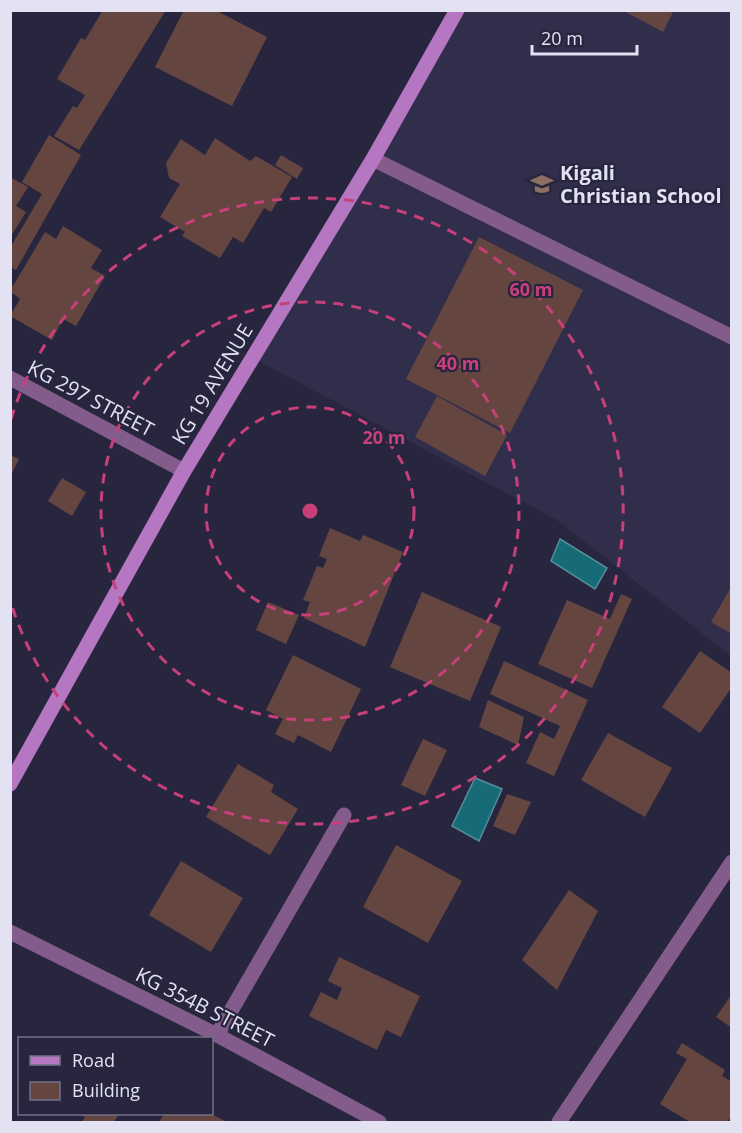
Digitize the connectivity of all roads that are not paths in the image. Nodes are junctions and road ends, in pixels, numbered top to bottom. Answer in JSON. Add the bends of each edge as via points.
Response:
{"nodes":[{"id":1,"x":457,"y":10,"type":"edge"},
{"id":2,"x":373,"y":159,"type":"junction"},
{"id":3,"x":732,"y":337,"type":"edge"},
{"id":4,"x":10,"y":378,"type":"edge"},
{"id":5,"x":184,"y":471,"type":"junction"},
{"id":6,"x":10,"y":784,"type":"edge"},
{"id":7,"x":344,"y":815,"type":"dead end"},
{"id":8,"x":729,"y":871,"type":"edge"},
{"id":9,"x":10,"y":932,"type":"edge"},
{"id":10,"x":217,"y":1035,"type":"junction"},
{"id":11,"x":379,"y":1122,"type":"edge"},
{"id":12,"x":559,"y":1122,"type":"edge"}],
"edges":[{"from":1,"to":2,"type":"main road","name":"KG 19 AVENUE"},
{"from":2,"to":3,"type":"street"},
{"from":2,"to":5,"type":"main road","name":"KG 19 AVENUE"},
{"from":4,"to":5,"type":"street","name":"KG 297 STREET"},
{"from":5,"to":6,"type":"main road","name":"KG 19 AVENUE"},
{"from":7,"to":10,"type":"street"},
{"from":8,"to":12,"type":"street"},
{"from":9,"to":10,"type":"street","name":"KG 354B STREET"},
{"from":10,"to":11,"type":"street","name":"KG 354B STREET"}]}
